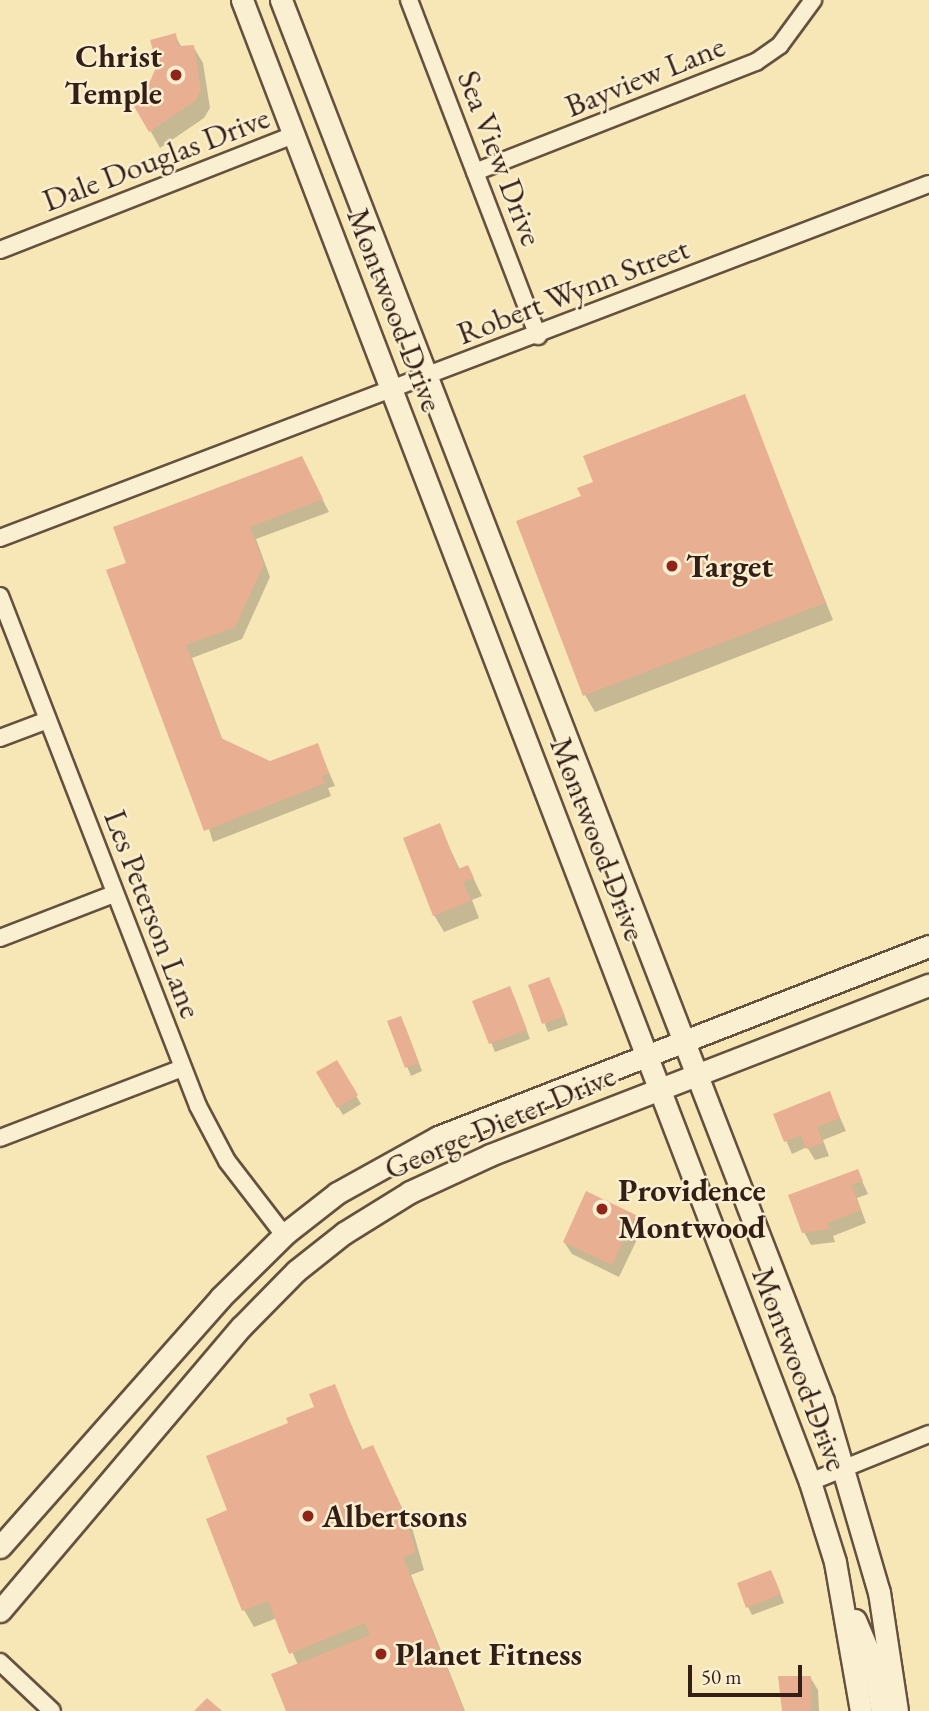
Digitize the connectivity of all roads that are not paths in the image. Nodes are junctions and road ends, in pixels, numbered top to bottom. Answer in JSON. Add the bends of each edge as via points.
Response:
{"nodes":[{"id":1,"x":242,"y":0,"type":"edge"},
{"id":2,"x":281,"y":0,"type":"edge"},
{"id":3,"x":409,"y":0,"type":"edge"},
{"id":4,"x":813,"y":0,"type":"edge"},
{"id":5,"x":294,"y":135,"type":"junction"},
{"id":6,"x":475,"y":172,"type":"junction"},
{"id":7,"x":929,"y":184,"type":"edge"},
{"id":8,"x":0,"y":250,"type":"edge"},
{"id":9,"x":538,"y":336,"type":"junction"},
{"id":10,"x":427,"y":376,"type":"junction"},
{"id":11,"x":391,"y":387,"type":"junction"},
{"id":12,"x":0,"y":538,"type":"edge"},
{"id":13,"x":0,"y":596,"type":"edge"},
{"id":14,"x":48,"y":720,"type":"junction"},
{"id":15,"x":564,"y":736,"type":"junction"},
{"id":16,"x":0,"y":738,"type":"edge"},
{"id":17,"x":531,"y":749,"type":"junction"},
{"id":18,"x":114,"y":894,"type":"junction"},
{"id":19,"x":0,"y":938,"type":"edge"},
{"id":20,"x":929,"y":946,"type":"edge"},
{"id":21,"x":929,"y":985,"type":"edge"},
{"id":22,"x":684,"y":1043,"type":"junction"},
{"id":23,"x":647,"y":1057,"type":"junction"},
{"id":24,"x":181,"y":1068,"type":"junction"},
{"id":25,"x":696,"y":1075,"type":"junction"},
{"id":26,"x":659,"y":1089,"type":"junction"},
{"id":27,"x":0,"y":1138,"type":"edge"},
{"id":28,"x":284,"y":1235,"type":"junction"},
{"id":29,"x":306,"y":1263,"type":"junction"},
{"id":30,"x":929,"y":1434,"type":"edge"},
{"id":31,"x":844,"y":1468,"type":"junction"},
{"id":32,"x":810,"y":1482,"type":"junction"},
{"id":33,"x":0,"y":1547,"type":"edge"},
{"id":34,"x":0,"y":1611,"type":"edge"},
{"id":35,"x":846,"y":1612,"type":"junction"},
{"id":36,"x":0,"y":1662,"type":"edge"},
{"id":37,"x":52,"y":1711,"type":"edge"},
{"id":38,"x":861,"y":1711,"type":"edge"},
{"id":39,"x":882,"y":1711,"type":"edge"},
{"id":40,"x":897,"y":1711,"type":"edge"}],
"edges":[{"from":1,"to":5,"type":"main road","name":"Montwood Drive"},
{"from":2,"to":10,"type":"main road","name":"Montwood Drive"},
{"from":3,"to":6,"type":"street","name":"Sea View Drive"},
{"from":4,"to":6,"type":"street","name":"Bayview Lane","via":[[780,45],[756,62]]},
{"from":5,"to":8,"type":"street","name":"Dale Douglas Drive"},
{"from":5,"to":11,"type":"main road","name":"Montwood Drive"},
{"from":6,"to":9,"type":"street","name":"Sea View Drive"},
{"from":7,"to":9,"type":"street","name":"Robert Wynn Street"},
{"from":9,"to":10,"type":"street","name":"Robert Wynn Street"},
{"from":10,"to":11,"type":"street","name":"Robert Wynn Street"},
{"from":10,"to":15,"type":"main road","name":"Montwood Drive"},
{"from":11,"to":12,"type":"street","name":"Robert Wynn Street"},
{"from":11,"to":17,"type":"main road","name":"Montwood Drive"},
{"from":13,"to":14,"type":"street","name":"Les Peterson Lane"},
{"from":14,"to":16,"type":"street"},
{"from":14,"to":18,"type":"street","name":"Les Peterson Lane"},
{"from":15,"to":17,"type":"main road"},
{"from":15,"to":22,"type":"main road","name":"Montwood Drive"},
{"from":17,"to":23,"type":"main road","name":"Montwood Drive"},
{"from":18,"to":19,"type":"street"},
{"from":18,"to":24,"type":"street","name":"Les Peterson Lane"},
{"from":20,"to":22,"type":"main road","name":"George Dieter Drive"},
{"from":21,"to":25,"type":"main road","name":"George Dieter Drive"},
{"from":22,"to":23,"type":"main road","name":"George Dieter Drive"},
{"from":22,"to":25,"type":"main road","name":"Montwood Drive"},
{"from":23,"to":26,"type":"main road","name":"Montwood Drive"},
{"from":23,"to":28,"type":"main road","name":"George Dieter Drive","via":[[398,1156],[337,1193]]},
{"from":24,"to":27,"type":"street"},
{"from":24,"to":28,"type":"street","name":"Les Peterson Lane","via":[[227,1161]]},
{"from":25,"to":26,"type":"main road","name":"George Dieter Drive"},
{"from":25,"to":31,"type":"main road","name":"Montwood Drive","via":[[823,1401]]},
{"from":26,"to":29,"type":"main road","name":"George Dieter Drive","via":[[489,1155],[410,1192]]},
{"from":26,"to":32,"type":"main road","name":"Montwood Drive"},
{"from":28,"to":29,"type":"main road"},
{"from":28,"to":33,"type":"main road","name":"George Dieter Drive","via":[[220,1298]]},
{"from":29,"to":34,"type":"main road","name":"George Dieter Drive","via":[[241,1327]]},
{"from":30,"to":31,"type":"street"},
{"from":31,"to":32,"type":"street"},
{"from":31,"to":40,"type":"main road","name":"Montwood Drive","via":[[881,1598]]},
{"from":32,"to":35,"type":"main road","name":"Montwood Drive"},
{"from":35,"to":38,"type":"main road","name":"Montwood Drive"},
{"from":35,"to":39,"type":"main road","via":[[861,1627]]},
{"from":36,"to":37,"type":"street"}]}
